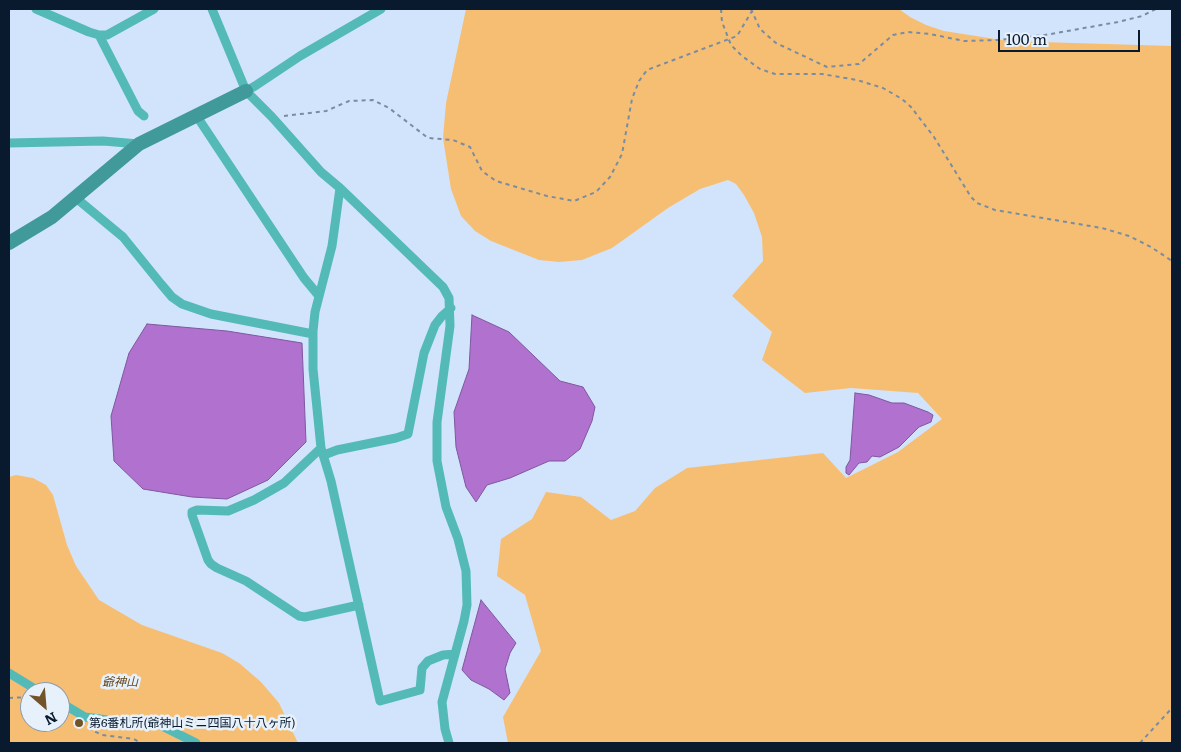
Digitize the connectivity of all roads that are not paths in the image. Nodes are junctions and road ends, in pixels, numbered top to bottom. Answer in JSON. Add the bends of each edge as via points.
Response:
{"nodes":[{"id":1,"x":36,"y":9,"type":"edge"},
{"id":2,"x":154,"y":9,"type":"edge"},
{"id":3,"x":212,"y":9,"type":"edge"},
{"id":4,"x":381,"y":9,"type":"edge"},
{"id":5,"x":99,"y":35,"type":"junction"},
{"id":6,"x":246,"y":91,"type":"junction"},
{"id":7,"x":196,"y":115,"type":"junction"},
{"id":8,"x":144,"y":116,"type":"dead end"},
{"id":9,"x":9,"y":143,"type":"edge"},
{"id":10,"x":139,"y":144,"type":"junction"},
{"id":11,"x":340,"y":188,"type":"junction"},
{"id":12,"x":76,"y":198,"type":"junction"},
{"id":13,"x":9,"y":243,"type":"edge"},
{"id":14,"x":319,"y":296,"type":"junction"},
{"id":15,"x":451,"y":308,"type":"junction"},
{"id":16,"x":313,"y":334,"type":"junction"},
{"id":17,"x":323,"y":451,"type":"junction"},
{"id":18,"x":359,"y":605,"type":"junction"},
{"id":19,"x":455,"y":654,"type":"junction"},
{"id":20,"x":9,"y":673,"type":"edge"},
{"id":21,"x":24,"y":682,"type":"edge"},
{"id":22,"x":70,"y":708,"type":"edge"},
{"id":23,"x":196,"y":743,"type":"edge"},
{"id":24,"x":449,"y":743,"type":"edge"}],
"edges":[{"from":1,"to":5,"type":"street"},
{"from":2,"to":5,"type":"street","via":[[107,35]]},
{"from":3,"to":6,"type":"street"},
{"from":4,"to":6,"type":"street"},
{"from":5,"to":8,"type":"street","via":[[138,111]]},
{"from":6,"to":7,"type":"street"},
{"from":6,"to":11,"type":"street","via":[[321,172]]},
{"from":7,"to":10,"type":"street"},
{"from":7,"to":14,"type":"street"},
{"from":9,"to":10,"type":"street","via":[[103,141]]},
{"from":10,"to":12,"type":"street"},
{"from":11,"to":14,"type":"street","via":[[332,246]]},
{"from":11,"to":15,"type":"street","via":[[443,287]]},
{"from":12,"to":13,"type":"street"},
{"from":12,"to":16,"type":"street","via":[[123,238],[182,304],[211,314]]},
{"from":14,"to":16,"type":"street"},
{"from":15,"to":17,"type":"street","via":[[435,325],[424,353],[408,434]]},
{"from":15,"to":19,"type":"street","via":[[437,422],[437,461],[446,506],[466,571],[467,605]]},
{"from":16,"to":17,"type":"street","via":[[313,369]]},
{"from":17,"to":18,"type":"street"},
{"from":17,"to":18,"type":"street","via":[[284,483],[254,500],[228,511],[197,510],[192,515],[211,564],[299,616]]},
{"from":18,"to":19,"type":"street","via":[[380,701],[420,690],[422,668],[428,661]]},
{"from":19,"to":24,"type":"street","via":[[442,702],[444,729]]},
{"from":20,"to":21,"type":"street"},
{"from":22,"to":23,"type":"street","via":[[85,717],[158,724]]}]}
